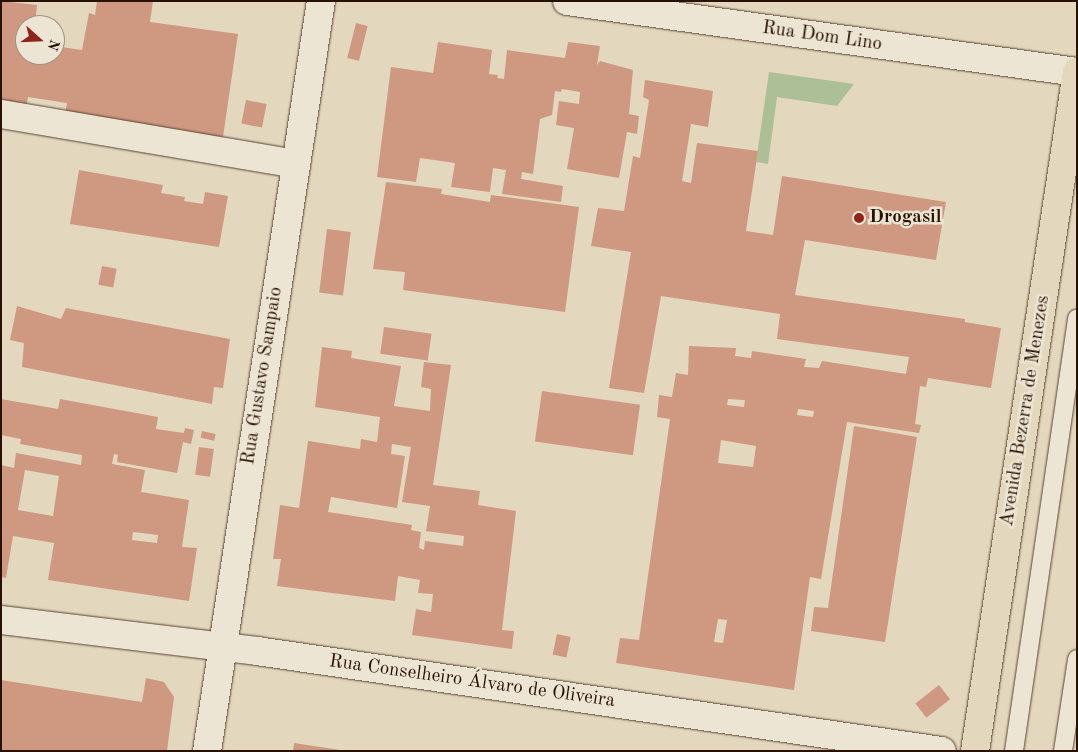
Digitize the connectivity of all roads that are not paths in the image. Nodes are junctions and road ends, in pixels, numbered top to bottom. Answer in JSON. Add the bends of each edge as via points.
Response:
{"nodes":[{"id":1,"x":321,"y":1,"type":"edge"},
{"id":2,"x":567,"y":1,"type":"edge"},
{"id":3,"x":1077,"y":72,"type":"edge"},
{"id":4,"x":1,"y":114,"type":"edge"},
{"id":5,"x":296,"y":164,"type":"junction"},
{"id":6,"x":1077,"y":319,"type":"edge"},
{"id":7,"x":1,"y":620,"type":"edge"},
{"id":8,"x":222,"y":647,"type":"junction"},
{"id":9,"x":1077,"y":659,"type":"edge"},
{"id":10,"x":207,"y":751,"type":"edge"},
{"id":11,"x":942,"y":751,"type":"edge"},
{"id":12,"x":974,"y":751,"type":"edge"},
{"id":13,"x":1014,"y":751,"type":"edge"},
{"id":14,"x":1063,"y":751,"type":"edge"}],
"edges":[{"from":1,"to":5,"type":"street","name":"Rua Gustavo Sampaio"},
{"from":2,"to":3,"type":"street","name":"Rua Dom Lino"},
{"from":3,"to":12,"type":"main road","name":"Avenida Bezerra de Menezes"},
{"from":4,"to":5,"type":"street"},
{"from":5,"to":8,"type":"street","name":"Rua Gustavo Sampaio"},
{"from":6,"to":13,"type":"lane","name":"Avenida Bezerra de Menezes"},
{"from":7,"to":8,"type":"street","name":"Rua Conselheiro Álvaro de Oliveira"},
{"from":8,"to":10,"type":"street","name":"Rua Gustavo Sampaio"},
{"from":8,"to":11,"type":"street","name":"Rua Conselheiro Álvaro de Oliveira"},
{"from":9,"to":14,"type":"lane"}]}
